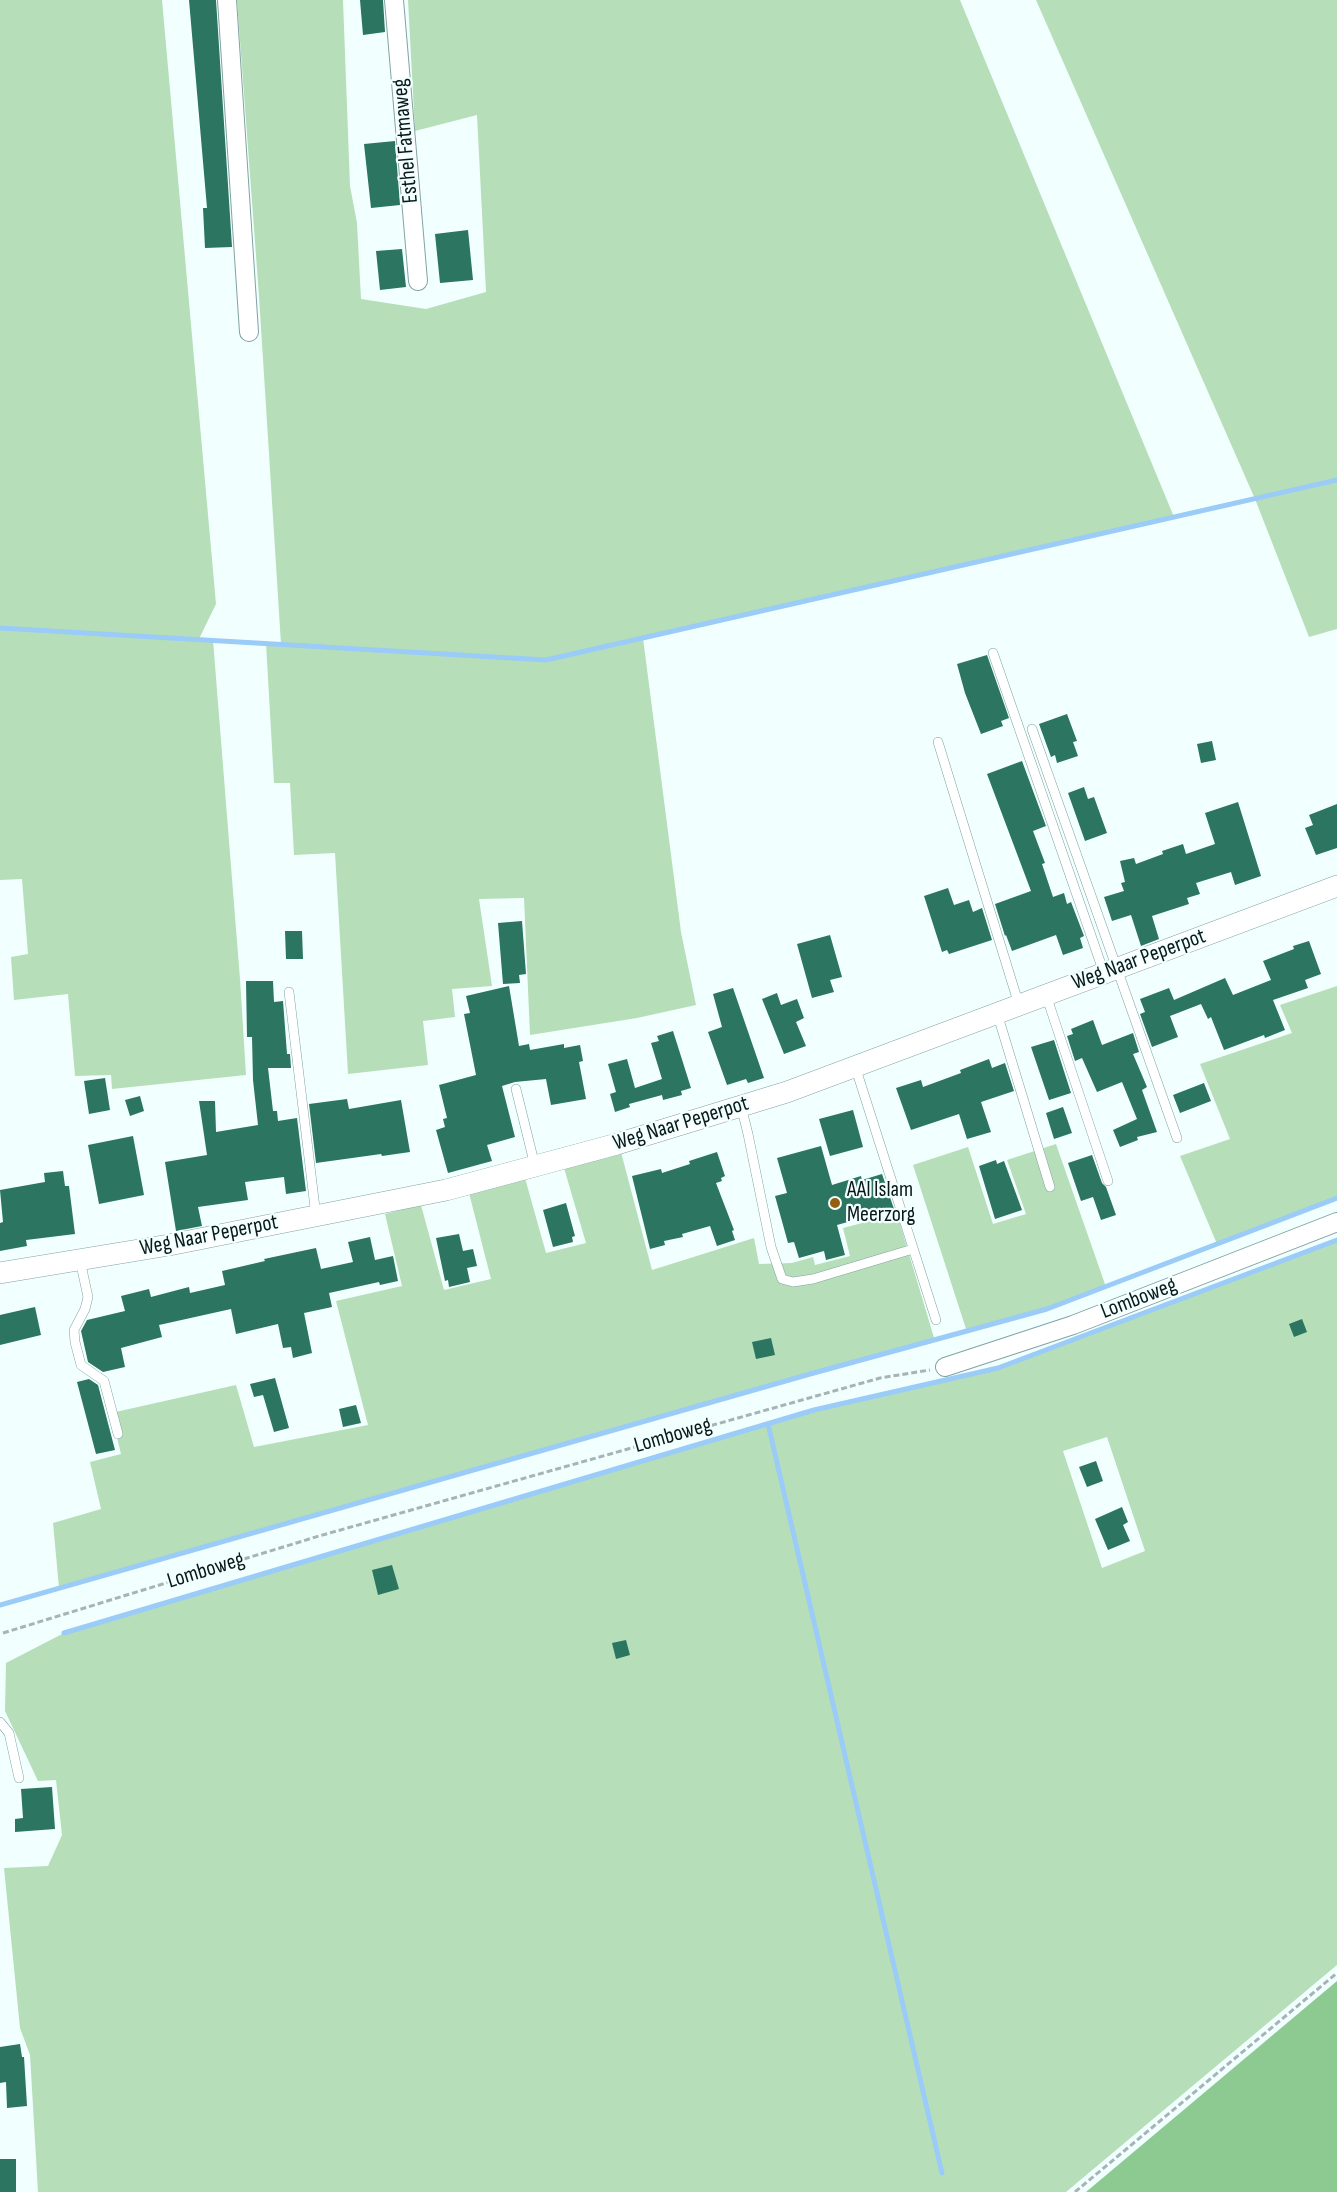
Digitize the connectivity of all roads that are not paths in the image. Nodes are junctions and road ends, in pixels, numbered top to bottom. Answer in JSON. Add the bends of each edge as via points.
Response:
{"nodes":[{"id":1,"x":227,"y":0,"type":"edge"},
{"id":2,"x":394,"y":0,"type":"edge"},
{"id":3,"x":418,"y":281,"type":"dead end"},
{"id":4,"x":249,"y":332,"type":"dead end"},
{"id":5,"x":993,"y":653,"type":"dead end"},
{"id":6,"x":1032,"y":729,"type":"dead end"},
{"id":7,"x":938,"y":742,"type":"dead end"},
{"id":8,"x":1337,"y":886,"type":"edge"},
{"id":9,"x":1110,"y":971,"type":"junction"},
{"id":10,"x":289,"y":992,"type":"dead end"},
{"id":11,"x":1046,"y":995,"type":"junction"},
{"id":12,"x":1019,"y":1005,"type":"junction"},
{"id":13,"x":997,"y":1013,"type":"junction"},
{"id":14,"x":855,"y":1066,"type":"junction"},
{"id":15,"x":516,"y":1089,"type":"dead end"},
{"id":16,"x":741,"y":1106,"type":"junction"},
{"id":17,"x":1177,"y":1138,"type":"dead end"},
{"id":18,"x":535,"y":1166,"type":"junction"},
{"id":19,"x":1108,"y":1181,"type":"dead end"},
{"id":20,"x":1050,"y":1187,"type":"dead end"},
{"id":21,"x":316,"y":1216,"type":"junction"},
{"id":22,"x":1337,"y":1222,"type":"edge"},
{"id":23,"x":913,"y":1249,"type":"junction"},
{"id":24,"x":80,"y":1260,"type":"junction"},
{"id":25,"x":0,"y":1273,"type":"edge"},
{"id":26,"x":936,"y":1320,"type":"dead end"},
{"id":27,"x":945,"y":1367,"type":"road end"},
{"id":28,"x":117,"y":1434,"type":"dead end"},
{"id":29,"x":0,"y":1722,"type":"edge"},
{"id":30,"x":19,"y":1778,"type":"dead end"}],
"edges":[{"from":1,"to":4,"type":"street"},
{"from":2,"to":3,"type":"street","name":"Esthel Fatmaweg"},
{"from":5,"to":9,"type":"lane"},
{"from":6,"to":9,"type":"lane"},
{"from":7,"to":12,"type":"lane"},
{"from":8,"to":9,"type":"street","name":"Weg Naar Peperpot"},
{"from":9,"to":11,"type":"street","name":"Weg Naar Peperpot"},
{"from":9,"to":17,"type":"lane"},
{"from":10,"to":21,"type":"lane"},
{"from":11,"to":12,"type":"street","name":"Weg Naar Peperpot"},
{"from":11,"to":19,"type":"lane"},
{"from":12,"to":13,"type":"street","name":"Weg Naar Peperpot"},
{"from":13,"to":14,"type":"street","name":"Weg Naar Peperpot"},
{"from":13,"to":20,"type":"lane"},
{"from":14,"to":16,"type":"street","name":"Weg Naar Peperpot"},
{"from":14,"to":23,"type":"lane"},
{"from":15,"to":18,"type":"lane"},
{"from":16,"to":18,"type":"street","name":"Weg Naar Peperpot"},
{"from":16,"to":23,"type":"lane","via":[[771,1247],[782,1279],[813,1279]]},
{"from":18,"to":21,"type":"street","name":"Weg Naar Peperpot","via":[[446,1190]]},
{"from":21,"to":24,"type":"street","name":"Weg Naar Peperpot"},
{"from":22,"to":27,"type":"street","name":"Lomboweg","via":[[1073,1325]]},
{"from":23,"to":26,"type":"lane"},
{"from":24,"to":25,"type":"street","name":"Weg Naar Peperpot"},
{"from":24,"to":28,"type":"lane","via":[[88,1297],[74,1330],[75,1342],[81,1365],[104,1381]]},
{"from":29,"to":30,"type":"lane","via":[[9,1733]]}]}
